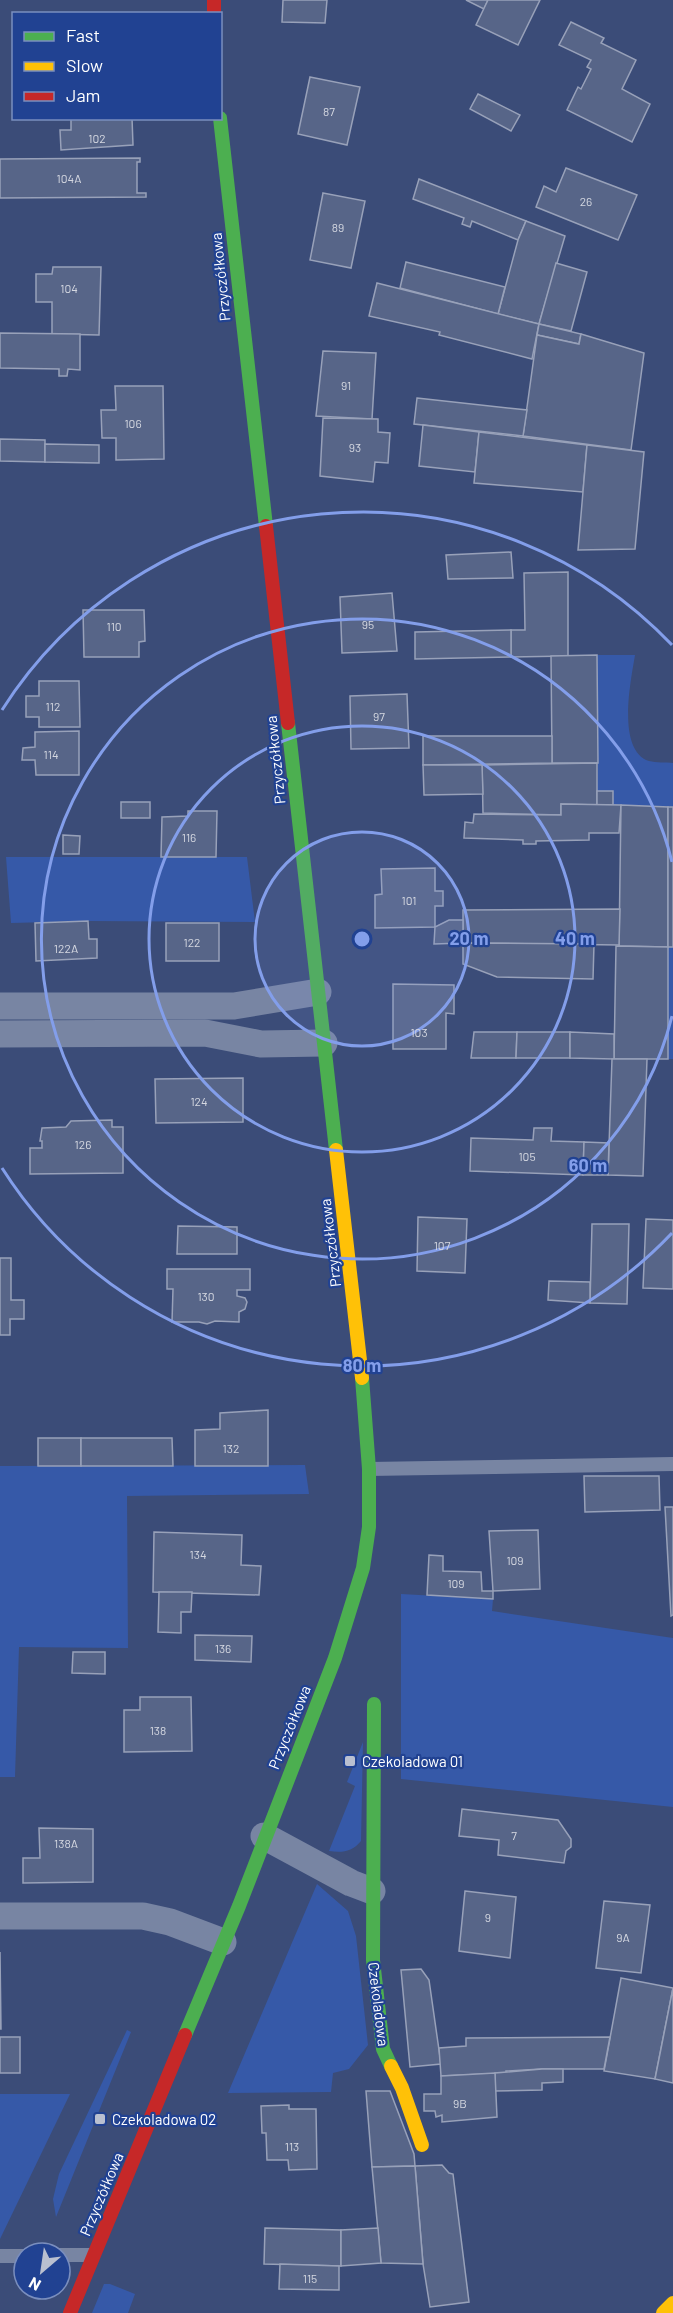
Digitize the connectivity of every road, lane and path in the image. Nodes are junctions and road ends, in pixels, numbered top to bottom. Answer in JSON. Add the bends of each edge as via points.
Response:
{"nodes":[{"id":1,"x":220,"y":120,"type":"edge"},
{"id":2,"x":318,"y":992,"type":"junction"},
{"id":3,"x":0,"y":1006,"type":"edge"},
{"id":4,"x":0,"y":1034,"type":"edge"},
{"id":5,"x":324,"y":1043,"type":"junction"},
{"id":6,"x":673,"y":1464,"type":"edge"},
{"id":7,"x":369,"y":1469,"type":"junction"},
{"id":8,"x":374,"y":1704,"type":"dead end"},
{"id":9,"x":264,"y":1836,"type":"junction"},
{"id":10,"x":372,"y":1891,"type":"junction"},
{"id":11,"x":0,"y":1916,"type":"edge"},
{"id":12,"x":223,"y":1942,"type":"junction"},
{"id":13,"x":422,"y":2145,"type":"dead end"},
{"id":14,"x":72,"y":2255,"type":"edge"},
{"id":15,"x":92,"y":2255,"type":"junction"},
{"id":16,"x":673,"y":2303,"type":"edge"},
{"id":17,"x":70,"y":2313,"type":"edge"},
{"id":18,"x":663,"y":2313,"type":"edge"}],
"edges":[{"from":1,"to":2,"type":"street","name":"Przyczółkowa"},
{"from":2,"to":3,"type":"street","via":[[234,1006]]},
{"from":2,"to":5,"type":"street","name":"Przyczółkowa"},
{"from":4,"to":5,"type":"street","via":[[205,1033],[261,1044]]},
{"from":5,"to":7,"type":"street","name":"Przyczółkowa"},
{"from":6,"to":7,"type":"lane"},
{"from":7,"to":9,"type":"street","name":"Przyczółkowa","via":[[369,1527],[354,1600]]},
{"from":8,"to":10,"type":"street","name":"Czekoladowa"},
{"from":9,"to":10,"type":"street"},
{"from":9,"to":12,"type":"street","name":"Przyczółkowa"},
{"from":10,"to":13,"type":"street","name":"Czekoladowa","via":[[372,1960],[383,2049]]},
{"from":11,"to":12,"type":"street","via":[[143,1916]]},
{"from":12,"to":15,"type":"street","name":"Przyczółkowa"},
{"from":14,"to":15,"type":"lane"},
{"from":15,"to":17,"type":"street","name":"Przyczółkowa"},
{"from":16,"to":18,"type":"street"}]}
